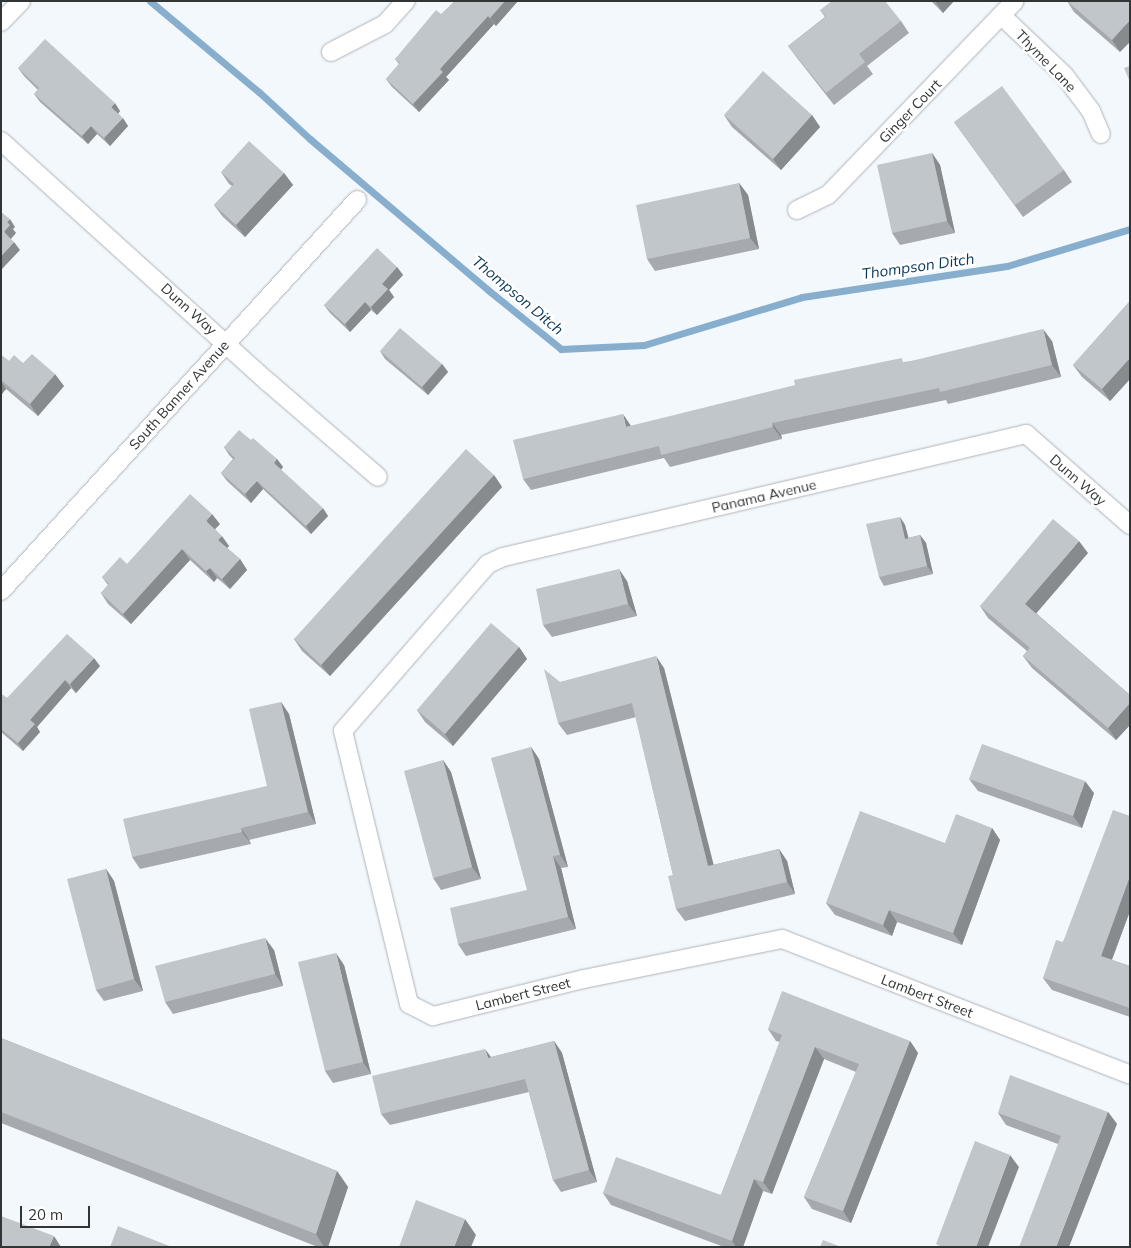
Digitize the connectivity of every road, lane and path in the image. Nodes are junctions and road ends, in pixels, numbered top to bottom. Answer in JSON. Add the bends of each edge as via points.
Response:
{"nodes":[{"id":1,"x":20,"y":1,"type":"edge"},
{"id":2,"x":406,"y":1,"type":"edge"},
{"id":3,"x":1015,"y":1,"type":"edge"},
{"id":4,"x":1002,"y":16,"type":"junction"},
{"id":5,"x":1,"y":22,"type":"edge"},
{"id":6,"x":331,"y":52,"type":"dead end"},
{"id":7,"x":1101,"y":134,"type":"dead end"},
{"id":8,"x":1,"y":141,"type":"edge"},
{"id":9,"x":357,"y":200,"type":"dead end"},
{"id":10,"x":797,"y":210,"type":"dead end"},
{"id":11,"x":227,"y":343,"type":"junction"},
{"id":12,"x":1026,"y":434,"type":"joint"},
{"id":13,"x":378,"y":477,"type":"dead end"},
{"id":14,"x":1130,"y":525,"type":"edge"},
{"id":15,"x":503,"y":557,"type":"joint"},
{"id":16,"x":1,"y":591,"type":"edge"},
{"id":17,"x":1130,"y":1075,"type":"edge"}],
"edges":[{"from":1,"to":5,"type":"street"},
{"from":2,"to":6,"type":"street","via":[[385,24]]},
{"from":3,"to":4,"type":"street","name":"Ginger Court"},
{"from":4,"to":7,"type":"street","name":"Thyme Lane","via":[[1064,75],[1091,111]]},
{"from":4,"to":10,"type":"street","name":"Ginger Court","via":[[828,195]]},
{"from":8,"to":11,"type":"street","name":"Dunn Way"},
{"from":9,"to":11,"type":"street","name":"South Banner Avenue"},
{"from":11,"to":13,"type":"street","name":"Dunn Way"},
{"from":11,"to":16,"type":"street","name":"South Banner Avenue"},
{"from":12,"to":14,"type":"street","name":"Dunn Way"},
{"from":12,"to":15,"type":"street","name":"Panama Avenue"},
{"from":15,"to":17,"type":"street","name":"Lambert Street","via":[[488,564],[343,731],[409,1004],[433,1016],[584,978],[782,939]]}]}
